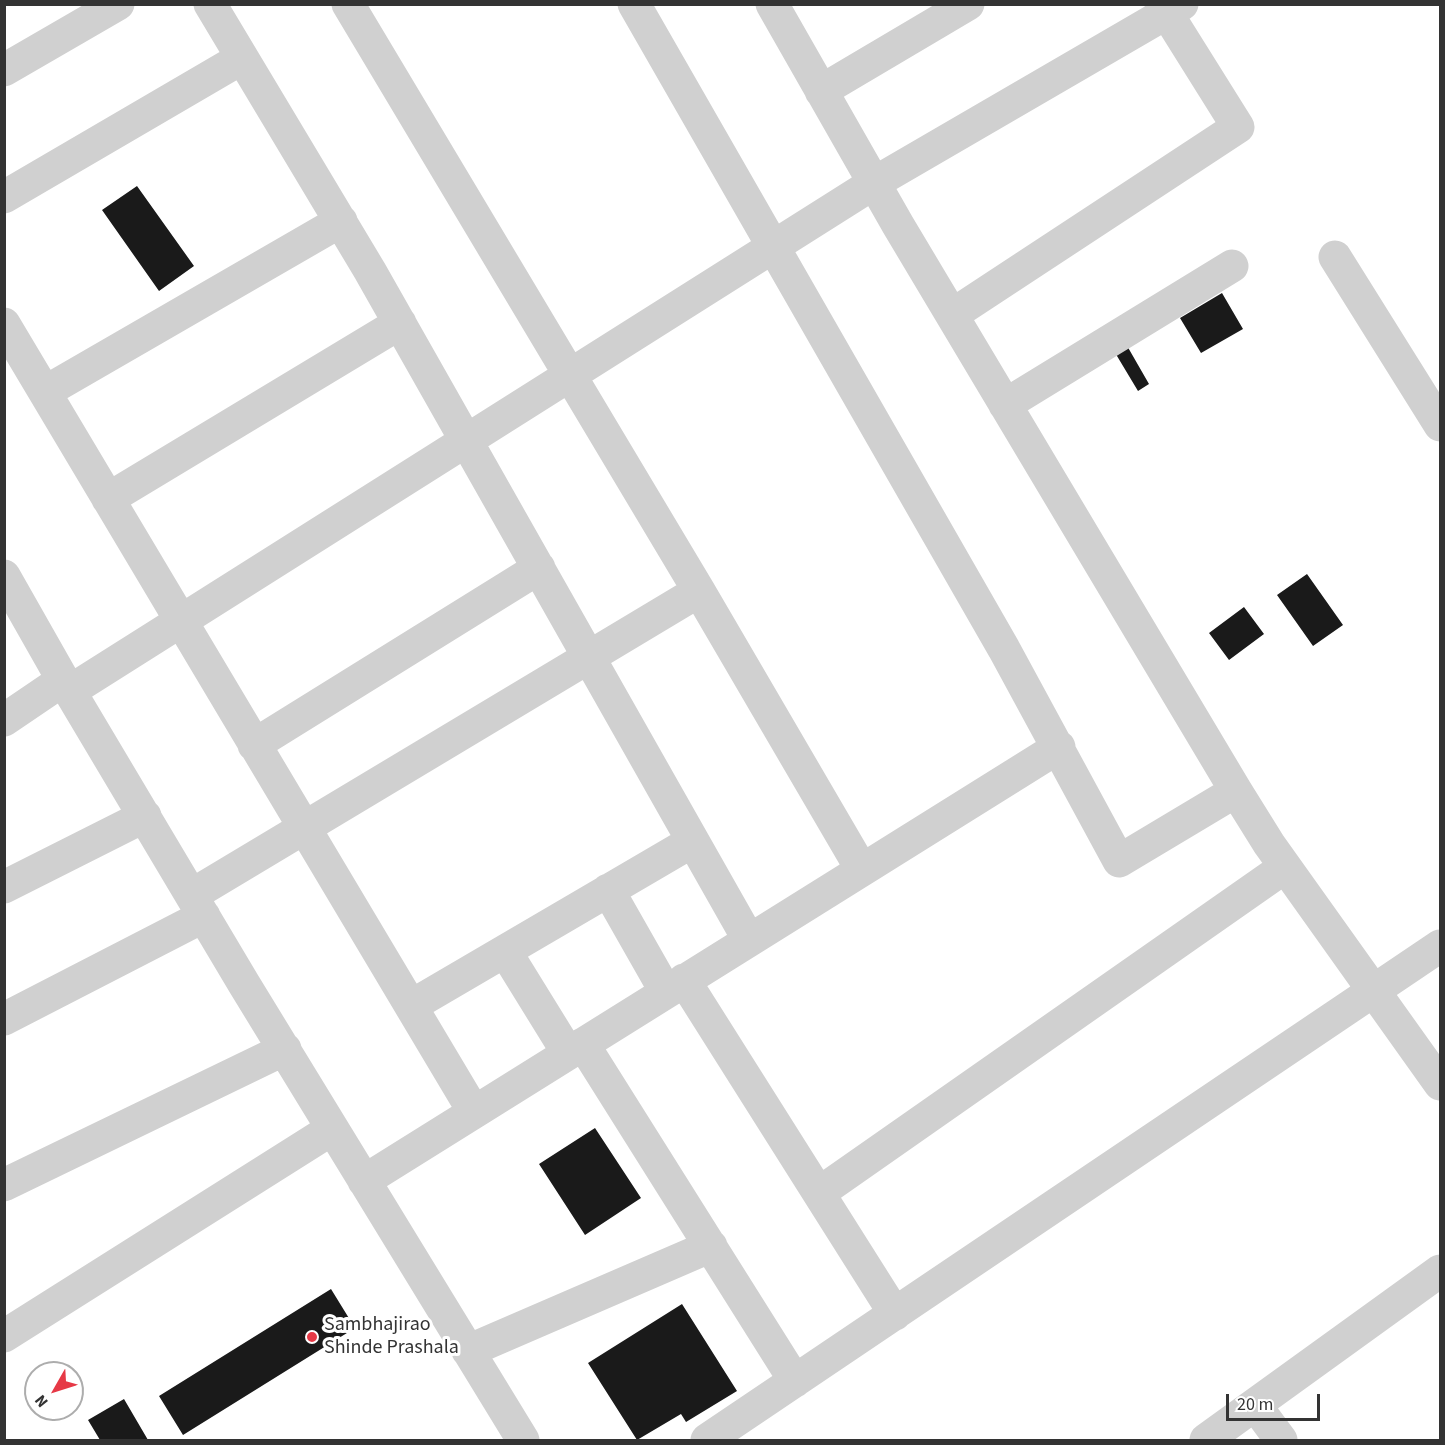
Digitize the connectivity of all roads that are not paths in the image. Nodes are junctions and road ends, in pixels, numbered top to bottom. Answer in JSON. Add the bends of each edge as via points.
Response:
{"nodes":[{"id":1,"x":118,"y":4,"type":"edge"},
{"id":2,"x":210,"y":4,"type":"edge"},
{"id":3,"x":348,"y":4,"type":"edge"},
{"id":4,"x":634,"y":4,"type":"edge"},
{"id":5,"x":772,"y":4,"type":"edge"},
{"id":6,"x":968,"y":4,"type":"edge"},
{"id":7,"x":1170,"y":8,"type":"edge"},
{"id":8,"x":242,"y":58,"type":"junction"},
{"id":9,"x":4,"y":70,"type":"edge"},
{"id":10,"x":821,"y":91,"type":"junction"},
{"id":11,"x":874,"y":183,"type":"junction"},
{"id":12,"x":4,"y":197,"type":"edge"},
{"id":13,"x":341,"y":221,"type":"junction"},
{"id":14,"x":773,"y":247,"type":"junction"},
{"id":15,"x":1335,"y":257,"type":"dead end"},
{"id":16,"x":1232,"y":266,"type":"dead end"},
{"id":17,"x":952,"y":315,"type":"junction"},
{"id":18,"x":400,"y":323,"type":"junction"},
{"id":19,"x":4,"y":324,"type":"edge"},
{"id":20,"x":570,"y":376,"type":"junction"},
{"id":21,"x":45,"y":392,"type":"junction"},
{"id":22,"x":1005,"y":405,"type":"junction"},
{"id":23,"x":1440,"y":424,"type":"edge"},
{"id":24,"x":466,"y":441,"type":"junction"},
{"id":25,"x":108,"y":499,"type":"junction"},
{"id":26,"x":539,"y":568,"type":"junction"},
{"id":27,"x":4,"y":576,"type":"edge"},
{"id":28,"x":699,"y":591,"type":"junction"},
{"id":29,"x":14,"y":614,"type":"edge"},
{"id":30,"x":180,"y":621,"type":"junction"},
{"id":31,"x":589,"y":657,"type":"junction"},
{"id":32,"x":67,"y":686,"type":"junction"},
{"id":33,"x":4,"y":720,"type":"edge"},
{"id":34,"x":254,"y":745,"type":"junction"},
{"id":35,"x":1059,"y":747,"type":"junction"},
{"id":36,"x":1236,"y":791,"type":"junction"},
{"id":37,"x":145,"y":816,"type":"junction"},
{"id":38,"x":304,"y":828,"type":"junction"},
{"id":39,"x":693,"y":841,"type":"junction"},
{"id":40,"x":1285,"y":867,"type":"junction"},
{"id":41,"x":862,"y":870,"type":"junction"},
{"id":42,"x":4,"y":887,"type":"edge"},
{"id":43,"x":608,"y":890,"type":"junction"},
{"id":44,"x":198,"y":906,"type":"junction"},
{"id":45,"x":749,"y":940,"type":"junction"},
{"id":46,"x":1440,"y":946,"type":"edge"},
{"id":47,"x":505,"y":951,"type":"junction"},
{"id":48,"x":675,"y":986,"type":"junction"},
{"id":49,"x":1374,"y":991,"type":"junction"},
{"id":50,"x":411,"y":1006,"type":"junction"},
{"id":51,"x":4,"y":1018,"type":"edge"},
{"id":52,"x":575,"y":1048,"type":"junction"},
{"id":53,"x":285,"y":1049,"type":"junction"},
{"id":54,"x":1440,"y":1084,"type":"edge"},
{"id":55,"x":474,"y":1112,"type":"junction"},
{"id":56,"x":332,"y":1129,"type":"junction"},
{"id":57,"x":364,"y":1181,"type":"junction"},
{"id":58,"x":4,"y":1185,"type":"edge"},
{"id":59,"x":819,"y":1193,"type":"junction"},
{"id":60,"x":711,"y":1246,"type":"junction"},
{"id":61,"x":1440,"y":1271,"type":"edge"},
{"id":62,"x":895,"y":1314,"type":"junction"},
{"id":63,"x":4,"y":1336,"type":"edge"},
{"id":64,"x":468,"y":1351,"type":"junction"},
{"id":65,"x":795,"y":1381,"type":"junction"},
{"id":66,"x":1255,"y":1405,"type":"junction"},
{"id":67,"x":524,"y":1440,"type":"edge"},
{"id":68,"x":707,"y":1440,"type":"edge"},
{"id":69,"x":1206,"y":1440,"type":"edge"},
{"id":70,"x":1281,"y":1440,"type":"edge"}],
"edges":[{"from":1,"to":9,"type":"street"},
{"from":2,"to":8,"type":"street"},
{"from":3,"to":20,"type":"street"},
{"from":4,"to":14,"type":"street"},
{"from":5,"to":10,"type":"street"},
{"from":6,"to":10,"type":"street"},
{"from":7,"to":11,"type":"street"},
{"from":7,"to":17,"type":"street","via":[[1238,126]]},
{"from":8,"to":12,"type":"street"},
{"from":8,"to":13,"type":"street"},
{"from":10,"to":11,"type":"street"},
{"from":11,"to":14,"type":"street"},
{"from":11,"to":17,"type":"street"},
{"from":13,"to":18,"type":"street"},
{"from":13,"to":21,"type":"street"},
{"from":14,"to":20,"type":"street"},
{"from":14,"to":35,"type":"street"},
{"from":15,"to":23,"type":"street"},
{"from":16,"to":22,"type":"street"},
{"from":17,"to":22,"type":"street"},
{"from":18,"to":24,"type":"street"},
{"from":18,"to":25,"type":"street"},
{"from":19,"to":21,"type":"street"},
{"from":20,"to":24,"type":"street"},
{"from":20,"to":28,"type":"street"},
{"from":21,"to":25,"type":"street"},
{"from":22,"to":36,"type":"street"},
{"from":24,"to":26,"type":"street"},
{"from":24,"to":30,"type":"street"},
{"from":25,"to":30,"type":"street"},
{"from":26,"to":31,"type":"street"},
{"from":26,"to":34,"type":"street"},
{"from":27,"to":29,"type":"street"},
{"from":28,"to":31,"type":"street"},
{"from":28,"to":41,"type":"street"},
{"from":29,"to":32,"type":"street"},
{"from":30,"to":32,"type":"street"},
{"from":30,"to":34,"type":"street"},
{"from":31,"to":38,"type":"street"},
{"from":31,"to":39,"type":"street"},
{"from":32,"to":33,"type":"street"},
{"from":32,"to":37,"type":"street"},
{"from":34,"to":38,"type":"street"},
{"from":35,"to":36,"type":"street","via":[[1119,861]]},
{"from":35,"to":41,"type":"street"},
{"from":36,"to":40,"type":"street"},
{"from":37,"to":42,"type":"street"},
{"from":37,"to":44,"type":"street"},
{"from":38,"to":44,"type":"street"},
{"from":38,"to":50,"type":"street"},
{"from":39,"to":43,"type":"street"},
{"from":39,"to":45,"type":"street"},
{"from":40,"to":49,"type":"street"},
{"from":40,"to":59,"type":"street"},
{"from":41,"to":45,"type":"street"},
{"from":43,"to":47,"type":"street"},
{"from":43,"to":48,"type":"street"},
{"from":44,"to":51,"type":"street"},
{"from":44,"to":53,"type":"street"},
{"from":45,"to":48,"type":"street"},
{"from":46,"to":49,"type":"street"},
{"from":47,"to":50,"type":"street"},
{"from":47,"to":52,"type":"street"},
{"from":48,"to":52,"type":"street"},
{"from":48,"to":59,"type":"street"},
{"from":49,"to":54,"type":"street"},
{"from":49,"to":62,"type":"street"},
{"from":50,"to":55,"type":"street"},
{"from":52,"to":55,"type":"street"},
{"from":52,"to":60,"type":"street"},
{"from":53,"to":56,"type":"street"},
{"from":53,"to":58,"type":"street"},
{"from":55,"to":57,"type":"street"},
{"from":56,"to":57,"type":"street"},
{"from":56,"to":63,"type":"street"},
{"from":57,"to":64,"type":"street"},
{"from":59,"to":62,"type":"street"},
{"from":60,"to":64,"type":"street"},
{"from":60,"to":65,"type":"street"},
{"from":61,"to":66,"type":"street"},
{"from":62,"to":65,"type":"street"},
{"from":64,"to":67,"type":"street"},
{"from":65,"to":68,"type":"street"},
{"from":66,"to":69,"type":"street"},
{"from":66,"to":70,"type":"street"}]}
